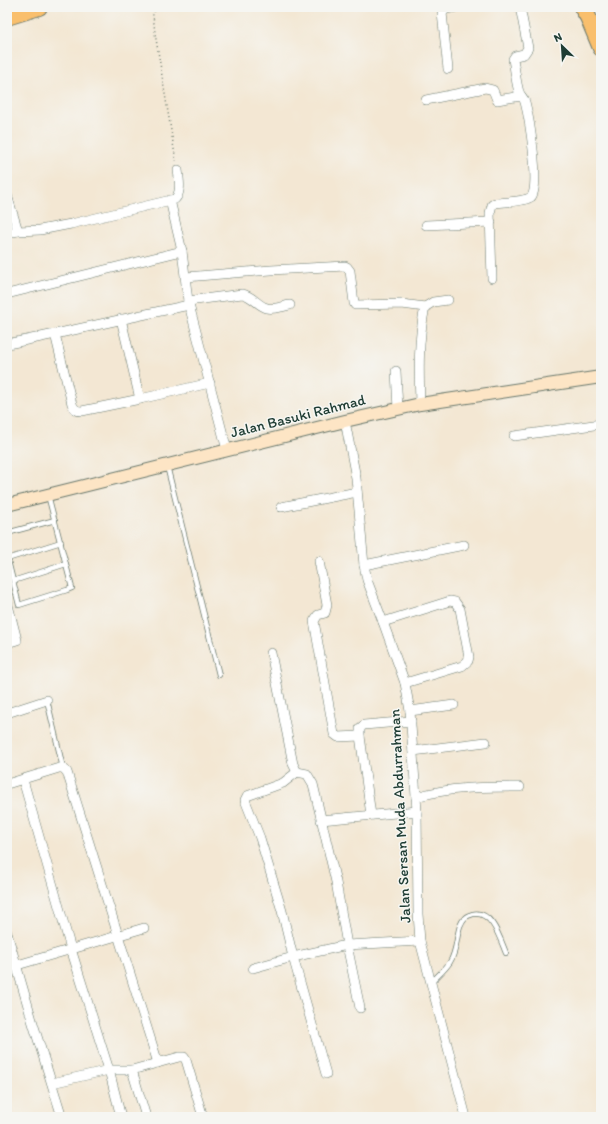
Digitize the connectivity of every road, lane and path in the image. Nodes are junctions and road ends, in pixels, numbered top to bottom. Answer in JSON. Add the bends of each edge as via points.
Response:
{"nodes":[{"id":1,"x":39,"y":7,"type":"edge"},
{"id":2,"x":156,"y":7,"type":"edge"},
{"id":3,"x":457,"y":7,"type":"edge"},
{"id":4,"x":520,"y":7,"type":"edge"},
{"id":5,"x":582,"y":7,"type":"edge"},
{"id":6,"x":7,"y":17,"type":"edge"},
{"id":7,"x":601,"y":48,"type":"edge"},
{"id":8,"x":448,"y":69,"type":"dead end"},
{"id":9,"x":521,"y":96,"type":"junction"},
{"id":10,"x":426,"y":100,"type":"dead end"},
{"id":11,"x":178,"y":170,"type":"joint"},
{"id":12,"x":7,"y":195,"type":"edge"},
{"id":13,"x":170,"y":200,"type":"junction"},
{"id":14,"x":491,"y":222,"type":"junction"},
{"id":15,"x":426,"y":225,"type":"dead end"},
{"id":16,"x":18,"y":231,"type":"junction"},
{"id":17,"x":7,"y":233,"type":"edge"},
{"id":18,"x":182,"y":251,"type":"junction"},
{"id":19,"x":186,"y":276,"type":"junction"},
{"id":20,"x":492,"y":278,"type":"dead end"},
{"id":21,"x":7,"y":294,"type":"edge"},
{"id":22,"x":448,"y":300,"type":"dead end"},
{"id":23,"x":189,"y":303,"type":"junction"},
{"id":24,"x":290,"y":305,"type":"dead end"},
{"id":25,"x":425,"y":307,"type":"junction"},
{"id":26,"x":121,"y":319,"type":"junction"},
{"id":27,"x":55,"y":334,"type":"junction"},
{"id":28,"x":7,"y":344,"type":"edge"},
{"id":29,"x":396,"y":372,"type":"dead end"},
{"id":30,"x":601,"y":377,"type":"edge"},
{"id":31,"x":210,"y":383,"type":"junction"},
{"id":32,"x":140,"y":399,"type":"junction"},
{"id":33,"x":420,"y":404,"type":"junction"},
{"id":34,"x":398,"y":409,"type":"junction"},
{"id":35,"x":345,"y":421,"type":"junction"},
{"id":36,"x":601,"y":424,"type":"edge"},
{"id":37,"x":514,"y":436,"type":"dead end"},
{"id":38,"x":227,"y":450,"type":"junction"},
{"id":39,"x":167,"y":466,"type":"junction"},
{"id":40,"x":357,"y":492,"type":"junction"},
{"id":41,"x":48,"y":495,"type":"junction"},
{"id":42,"x":7,"y":505,"type":"edge"},
{"id":43,"x":281,"y":507,"type":"dead end"},
{"id":44,"x":55,"y":520,"type":"junction"},
{"id":45,"x":7,"y":533,"type":"edge"},
{"id":46,"x":60,"y":542,"type":"junction"},
{"id":47,"x":464,"y":545,"type":"dead end"},
{"id":48,"x":7,"y":558,"type":"edge"},
{"id":49,"x":319,"y":561,"type":"dead end"},
{"id":50,"x":66,"y":564,"type":"junction"},
{"id":51,"x":364,"y":565,"type":"junction"},
{"id":52,"x":13,"y":581,"type":"junction"},
{"id":53,"x":7,"y":601,"type":"edge"},
{"id":54,"x":383,"y":622,"type":"junction"},
{"id":55,"x":7,"y":643,"type":"edge"},
{"id":56,"x":271,"y":653,"type":"dead end"},
{"id":57,"x":219,"y":675,"type":"dead end"},
{"id":58,"x":405,"y":683,"type":"junction"},
{"id":59,"x":47,"y":700,"type":"joint"},
{"id":60,"x":454,"y":705,"type":"dead end"},
{"id":61,"x":410,"y":711,"type":"junction"},
{"id":62,"x":7,"y":713,"type":"edge"},
{"id":63,"x":411,"y":721,"type":"junction"},
{"id":64,"x":360,"y":736,"type":"junction"},
{"id":65,"x":486,"y":742,"type":"dead end"},
{"id":66,"x":413,"y":751,"type":"junction"},
{"id":67,"x":64,"y":768,"type":"junction"},
{"id":68,"x":297,"y":772,"type":"junction"},
{"id":69,"x":23,"y":780,"type":"junction"},
{"id":70,"x":7,"y":784,"type":"edge"},
{"id":71,"x":520,"y":787,"type":"dead end"},
{"id":72,"x":416,"y":797,"type":"junction"},
{"id":73,"x":416,"y":811,"type":"junction"},
{"id":74,"x":371,"y":815,"type":"junction"},
{"id":75,"x":321,"y":820,"type":"junction"},
{"id":76,"x":144,"y":928,"type":"dead end"},
{"id":77,"x":7,"y":933,"type":"edge"},
{"id":78,"x":117,"y":935,"type":"junction"},
{"id":79,"x":420,"y":941,"type":"junction"},
{"id":80,"x":347,"y":945,"type":"junction"},
{"id":81,"x":71,"y":950,"type":"junction"},
{"id":82,"x":506,"y":953,"type":"dead end"},
{"id":83,"x":293,"y":957,"type":"junction"},
{"id":84,"x":17,"y":966,"type":"junction"},
{"id":85,"x":7,"y":968,"type":"edge"},
{"id":86,"x":253,"y":968,"type":"dead end"},
{"id":87,"x":431,"y":983,"type":"junction"},
{"id":88,"x":360,"y":1008,"type":"dead end"},
{"id":89,"x":158,"y":1063,"type":"junction"},
{"id":90,"x":109,"y":1070,"type":"junction"},
{"id":91,"x":132,"y":1070,"type":"junction"},
{"id":92,"x":326,"y":1074,"type":"dead end"},
{"id":93,"x":52,"y":1083,"type":"junction"},
{"id":94,"x":62,"y":1117,"type":"edge"},
{"id":95,"x":121,"y":1117,"type":"edge"},
{"id":96,"x":146,"y":1117,"type":"edge"},
{"id":97,"x":203,"y":1117,"type":"edge"},
{"id":98,"x":466,"y":1117,"type":"edge"}],
"edges":[{"from":1,"to":6,"type":"highway"},
{"from":2,"to":11,"type":"path","via":[[153,14],[155,33]]},
{"from":3,"to":8,"type":"street","via":[[446,9],[442,13]]},
{"from":4,"to":9,"type":"street","via":[[528,48],[524,54],[513,59]]},
{"from":5,"to":7,"type":"highway"},
{"from":9,"to":10,"type":"street","via":[[497,100],[493,90],[485,88]]},
{"from":9,"to":14,"type":"street","via":[[525,100],[530,123],[535,190],[525,199],[495,203],[490,209]]},
{"from":11,"to":13,"type":"street","via":[[180,191],[175,199]]},
{"from":12,"to":16,"type":"street"},
{"from":13,"to":16,"type":"street","via":[[71,224]]},
{"from":13,"to":18,"type":"street"},
{"from":14,"to":15,"type":"street"},
{"from":14,"to":20,"type":"street"},
{"from":16,"to":17,"type":"street"},
{"from":18,"to":19,"type":"street"},
{"from":18,"to":21,"type":"street"},
{"from":19,"to":23,"type":"street"},
{"from":19,"to":25,"type":"street","via":[[345,266],[350,271],[354,304],[402,304]]},
{"from":22,"to":25,"type":"street","via":[[433,302]]},
{"from":23,"to":24,"type":"street","via":[[242,294],[267,308]]},
{"from":23,"to":26,"type":"street"},
{"from":23,"to":31,"type":"street"},
{"from":25,"to":33,"type":"street","via":[[421,328]]},
{"from":26,"to":27,"type":"street"},
{"from":26,"to":32,"type":"street"},
{"from":27,"to":28,"type":"street"},
{"from":27,"to":32,"type":"street","via":[[74,408],[82,411]]},
{"from":29,"to":34,"type":"street"},
{"from":30,"to":33,"type":"main road","name":"Jalan Basuki Rahmad"},
{"from":31,"to":32,"type":"street"},
{"from":31,"to":38,"type":"street"},
{"from":33,"to":34,"type":"main road","name":"Jalan Basuki Rahmad"},
{"from":34,"to":35,"type":"main road","name":"Jalan Basuki Rahmad"},
{"from":35,"to":38,"type":"main road","name":"Jalan Basuki Rahmad"},
{"from":35,"to":40,"type":"street","name":"Jalan Sersan Muda Abdurrahman"},
{"from":36,"to":37,"type":"street"},
{"from":38,"to":39,"type":"main road","name":"Jalan Basuki Rahmad"},
{"from":39,"to":41,"type":"main road","name":"Jalan Basuki Rahmad"},
{"from":39,"to":57,"type":"lane"},
{"from":40,"to":43,"type":"street"},
{"from":40,"to":51,"type":"street","name":"Jalan Sersan Muda Abdurrahman"},
{"from":41,"to":42,"type":"main road","name":"Jalan Basuki Rahmad"},
{"from":41,"to":44,"type":"lane"},
{"from":44,"to":45,"type":"lane"},
{"from":44,"to":46,"type":"lane"},
{"from":46,"to":48,"type":"lane"},
{"from":46,"to":50,"type":"lane"},
{"from":47,"to":51,"type":"street"},
{"from":48,"to":52,"type":"lane"},
{"from":49,"to":64,"type":"street","via":[[327,609],[326,613],[318,615],[314,621],[334,734],[338,737]]},
{"from":50,"to":52,"type":"lane"},
{"from":50,"to":52,"type":"lane","via":[[72,586],[67,590],[19,605]]},
{"from":51,"to":54,"type":"street","name":"Jalan Sersan Muda Abdurrahman"},
{"from":53,"to":55,"type":"street","via":[[18,640]]},
{"from":54,"to":58,"type":"street","name":"Jalan Sersan Muda Abdurrahman"},
{"from":54,"to":58,"type":"street","via":[[450,602],[455,602],[460,609],[468,661],[462,666]]},
{"from":56,"to":68,"type":"street","via":[[293,764]]},
{"from":58,"to":61,"type":"street","name":"Jalan Sersan Muda Abdurrahman"},
{"from":59,"to":62,"type":"street"},
{"from":59,"to":67,"type":"lane"},
{"from":60,"to":61,"type":"street"},
{"from":61,"to":63,"type":"street","name":"Jalan Sersan Muda Abdurrahman"},
{"from":63,"to":64,"type":"street","via":[[364,725],[360,728]]},
{"from":63,"to":66,"type":"street","name":"Jalan Sersan Muda Abdurrahman"},
{"from":64,"to":74,"type":"street"},
{"from":65,"to":66,"type":"street"},
{"from":66,"to":72,"type":"street","name":"Jalan Sersan Muda Abdurrahman"},
{"from":67,"to":69,"type":"street"},
{"from":67,"to":78,"type":"street"},
{"from":68,"to":75,"type":"street","via":[[307,774],[312,780]]},
{"from":68,"to":83,"type":"street","via":[[288,780],[245,798],[260,838]]},
{"from":69,"to":70,"type":"street"},
{"from":69,"to":81,"type":"street"},
{"from":71,"to":72,"type":"street","via":[[442,790]]},
{"from":72,"to":73,"type":"street","name":"Jalan Sersan Muda Abdurrahman"},
{"from":73,"to":74,"type":"street"},
{"from":73,"to":79,"type":"street","name":"Jalan Sersan Muda Abdurrahman"},
{"from":74,"to":75,"type":"street"},
{"from":75,"to":80,"type":"street","via":[[336,882]]},
{"from":76,"to":78,"type":"street"},
{"from":77,"to":84,"type":"street"},
{"from":78,"to":81,"type":"street"},
{"from":78,"to":89,"type":"street"},
{"from":79,"to":80,"type":"street"},
{"from":79,"to":87,"type":"street","name":"Jalan Sersan Muda Abdurrahman"},
{"from":80,"to":83,"type":"street"},
{"from":80,"to":88,"type":"street"},
{"from":81,"to":84,"type":"street"},
{"from":81,"to":90,"type":"street"},
{"from":82,"to":87,"type":"lane","via":[[495,929],[484,915],[467,915],[459,928],[457,946],[450,962]]},
{"from":83,"to":86,"type":"street"},
{"from":83,"to":92,"type":"street"},
{"from":84,"to":85,"type":"street"},
{"from":84,"to":93,"type":"street"},
{"from":87,"to":98,"type":"street","name":"Jalan Sersan Muda Abdurrahman"},
{"from":89,"to":91,"type":"street"},
{"from":89,"to":97,"type":"street","via":[[184,1057]]},
{"from":90,"to":91,"type":"street"},
{"from":90,"to":93,"type":"street"},
{"from":90,"to":95,"type":"street"},
{"from":91,"to":96,"type":"street"},
{"from":93,"to":94,"type":"street"}]}
